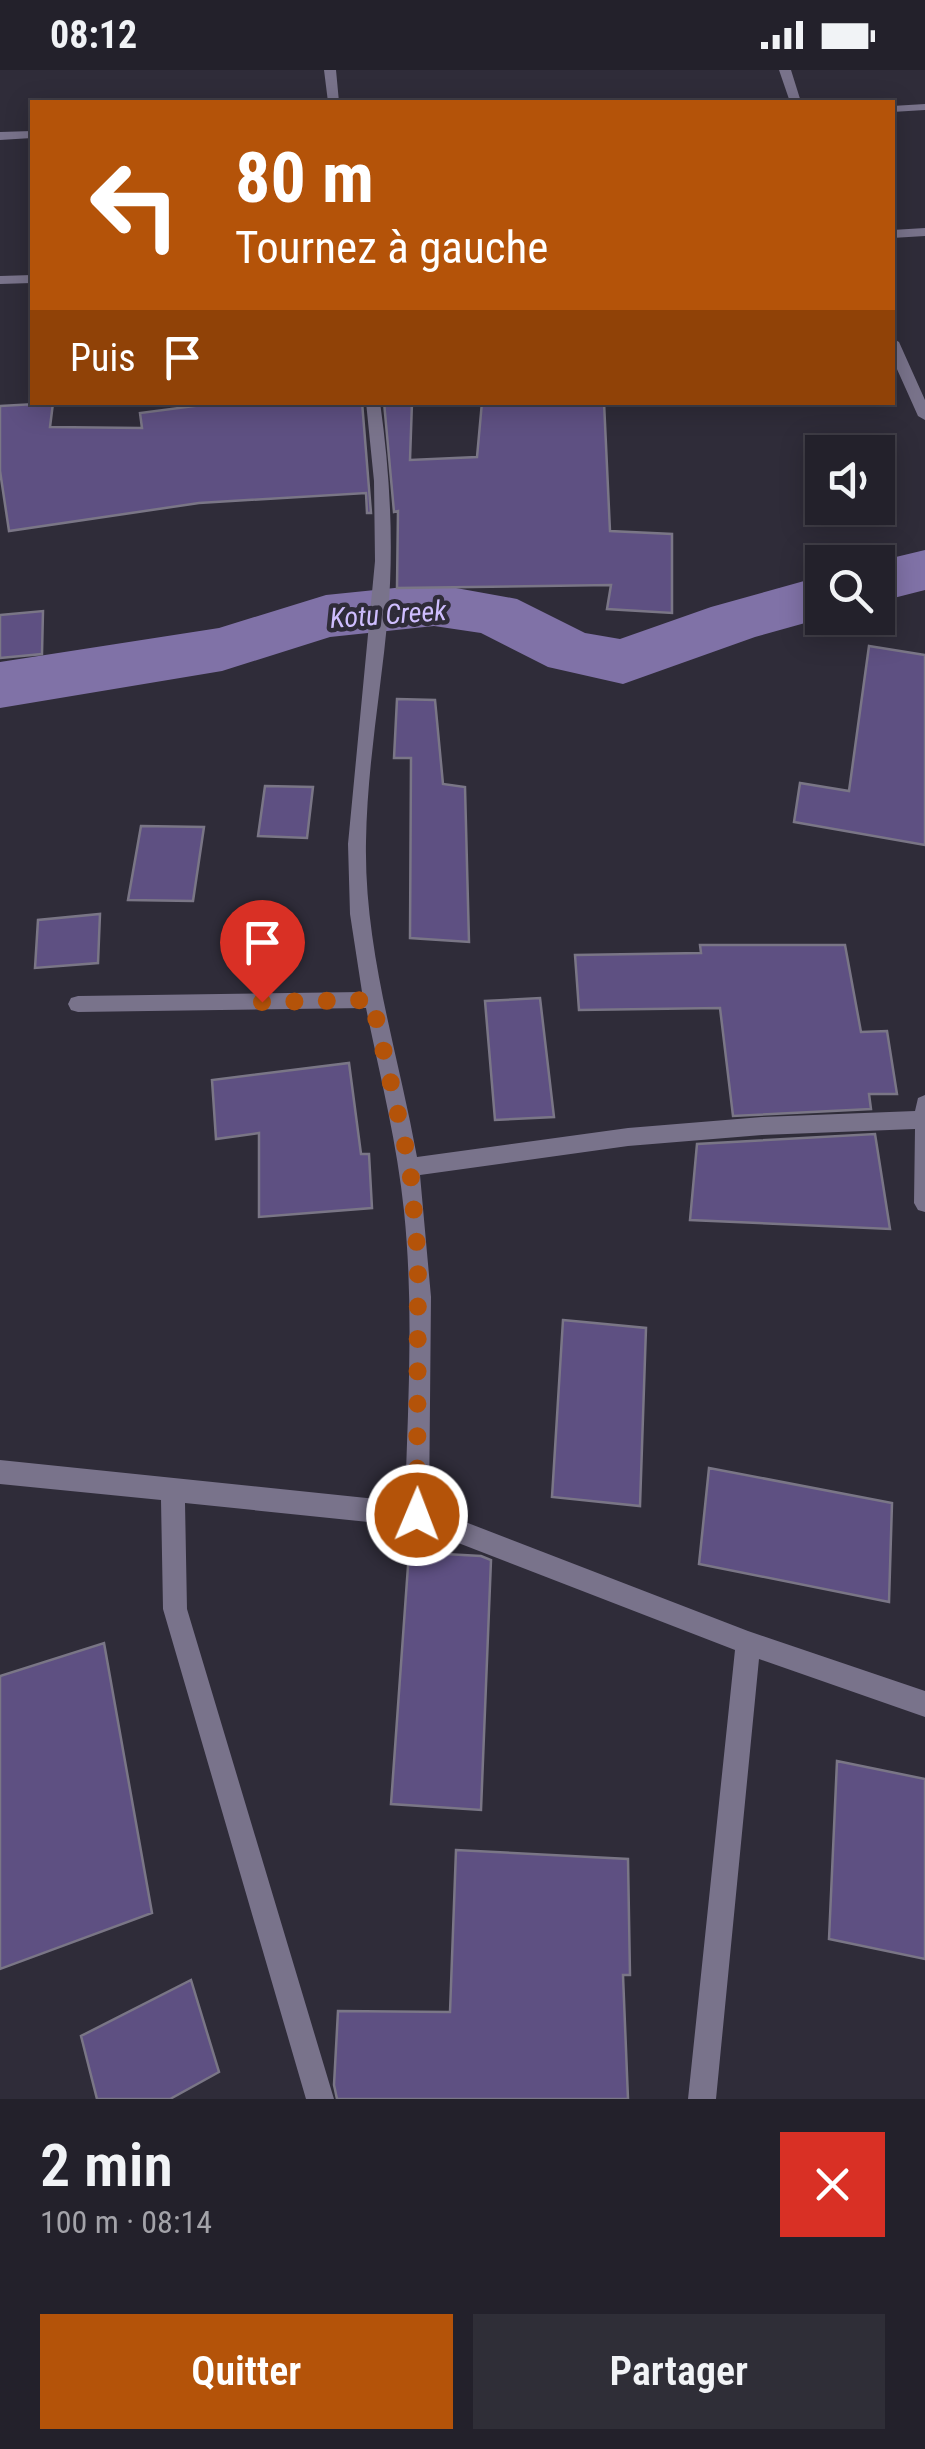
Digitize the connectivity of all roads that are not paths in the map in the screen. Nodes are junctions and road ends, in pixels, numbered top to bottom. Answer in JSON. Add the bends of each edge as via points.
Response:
{"nodes":[{"id":1,"x":330,"y":70,"type":"edge"},
{"id":2,"x":785,"y":70,"type":"edge"},
{"id":3,"x":334,"y":100,"type":"edge"},
{"id":4,"x":795,"y":100,"type":"edge"},
{"id":5,"x":925,"y":107,"type":"edge"},
{"id":6,"x":895,"y":109,"type":"edge"},
{"id":7,"x":30,"y":135,"type":"edge"},
{"id":8,"x":0,"y":136,"type":"edge"},
{"id":9,"x":925,"y":232,"type":"edge"},
{"id":10,"x":895,"y":234,"type":"edge"},
{"id":11,"x":30,"y":279,"type":"edge"},
{"id":12,"x":0,"y":280,"type":"edge"},
{"id":13,"x":895,"y":349,"type":"edge"},
{"id":14,"x":373,"y":405,"type":"edge"},
{"id":15,"x":925,"y":416,"type":"edge"},
{"id":16,"x":372,"y":1000,"type":"junction"},
{"id":17,"x":78,"y":1004,"type":"dead end"},
{"id":18,"x":924,"y":1112,"type":"edge"},
{"id":19,"x":410,"y":1167,"type":"junction"},
{"id":20,"x":925,"y":1203,"type":"edge"},
{"id":21,"x":0,"y":1472,"type":"edge"},
{"id":22,"x":173,"y":1490,"type":"junction"},
{"id":23,"x":417,"y":1515,"type":"junction"},
{"id":24,"x":748,"y":1643,"type":"junction"},
{"id":25,"x":925,"y":1704,"type":"edge"},
{"id":26,"x":320,"y":2099,"type":"edge"},
{"id":27,"x":702,"y":2099,"type":"edge"}],
"edges":[{"from":1,"to":3,"type":"street"},
{"from":2,"to":4,"type":"street"},
{"from":5,"to":6,"type":"street"},
{"from":7,"to":8,"type":"street"},
{"from":9,"to":10,"type":"street"},
{"from":11,"to":12,"type":"street"},
{"from":13,"to":15,"type":"street"},
{"from":14,"to":16,"type":"street","via":[[380,447],[380,611],[356,872]]},
{"from":16,"to":17,"type":"street"},
{"from":16,"to":19,"type":"street"},
{"from":18,"to":19,"type":"street","via":[[628,1137]]},
{"from":18,"to":20,"type":"street"},
{"from":19,"to":23,"type":"street","via":[[420,1288]]},
{"from":21,"to":22,"type":"street"},
{"from":22,"to":23,"type":"street"},
{"from":22,"to":26,"type":"street","via":[[175,1609]]},
{"from":23,"to":24,"type":"street"},
{"from":24,"to":25,"type":"street"},
{"from":24,"to":27,"type":"street"}]}
